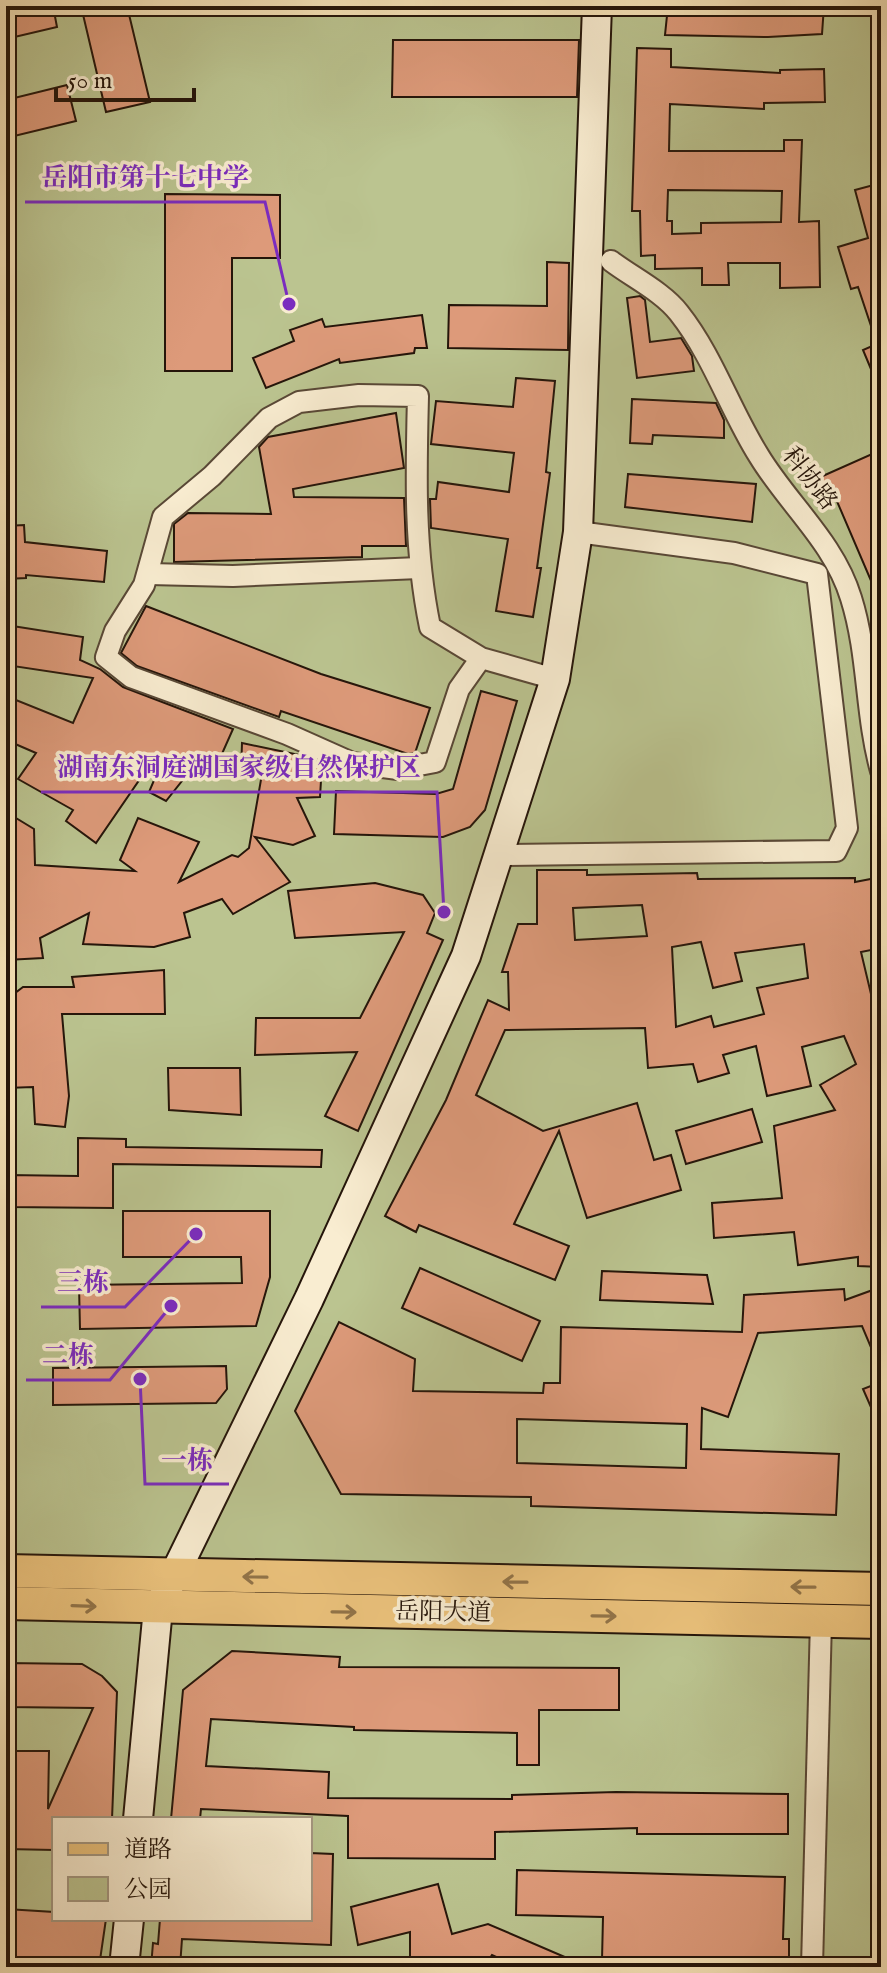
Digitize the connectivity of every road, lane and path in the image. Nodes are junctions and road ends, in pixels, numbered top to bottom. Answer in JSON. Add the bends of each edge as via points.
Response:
{"nodes":[{"id":1,"x":597,"y":6,"type":"edge"},
{"id":2,"x":611,"y":261,"type":"dead end"},
{"id":3,"x":578,"y":532,"type":"junction"},
{"id":4,"x":419,"y":568,"type":"junction"},
{"id":5,"x":149,"y":574,"type":"junction"},
{"id":6,"x":481,"y":658,"type":"junction"},
{"id":7,"x":555,"y":679,"type":"junction"},
{"id":8,"x":881,"y":771,"type":"edge"},
{"id":9,"x":498,"y":855,"type":"junction"},
{"id":10,"x":6,"y":1571,"type":"edge"},
{"id":11,"x":171,"y":1576,"type":"junction"},
{"id":12,"x":881,"y":1589,"type":"edge"},
{"id":13,"x":6,"y":1603,"type":"edge"},
{"id":14,"x":167,"y":1609,"type":"junction"},
{"id":15,"x":821,"y":1620,"type":"junction"},
{"id":16,"x":881,"y":1622,"type":"edge"},
{"id":17,"x":138,"y":1817,"type":"edge"},
{"id":18,"x":157,"y":1817,"type":"edge"},
{"id":19,"x":129,"y":1921,"type":"edge"},
{"id":20,"x":147,"y":1921,"type":"edge"},
{"id":21,"x":124,"y":1967,"type":"edge"},
{"id":22,"x":143,"y":1967,"type":"edge"},
{"id":23,"x":812,"y":1967,"type":"edge"}],
"edges":[{"from":1,"to":3,"type":"street"},
{"from":2,"to":8,"type":"street","name":"科协路","via":[[678,311],[759,457],[822,539],[850,595],[866,653],[873,742]]},
{"from":3,"to":7,"type":"street"},
{"from":3,"to":9,"type":"street","via":[[734,553],[817,574],[847,828],[836,851]]},
{"from":4,"to":5,"type":"street"},
{"from":4,"to":5,"type":"street","via":[[418,396],[359,395],[299,402],[269,418],[163,517]]},
{"from":4,"to":6,"type":"street","via":[[430,627]]},
{"from":5,"to":6,"type":"street","via":[[106,657],[131,677],[352,763],[398,769],[435,762],[459,689]]},
{"from":6,"to":7,"type":"street"},
{"from":7,"to":9,"type":"street"},
{"from":9,"to":11,"type":"street","via":[[466,956],[309,1299]]},
{"from":10,"to":11,"type":"main road","name":"岳阳大道"},
{"from":12,"to":11,"type":"main road","name":"岳阳大道","one_way":true},
{"from":11,"to":14,"type":"street"},
{"from":13,"to":14,"type":"main road","name":"岳阳大道","one_way":true},
{"from":14,"to":15,"type":"main road","name":"岳阳大道","one_way":true},
{"from":14,"to":17,"type":"street"},
{"from":14,"to":18,"type":"street"},
{"from":15,"to":16,"type":"main road","name":"岳阳大道"},
{"from":15,"to":23,"type":"street"},
{"from":19,"to":21,"type":"street"},
{"from":20,"to":22,"type":"street"}]}
